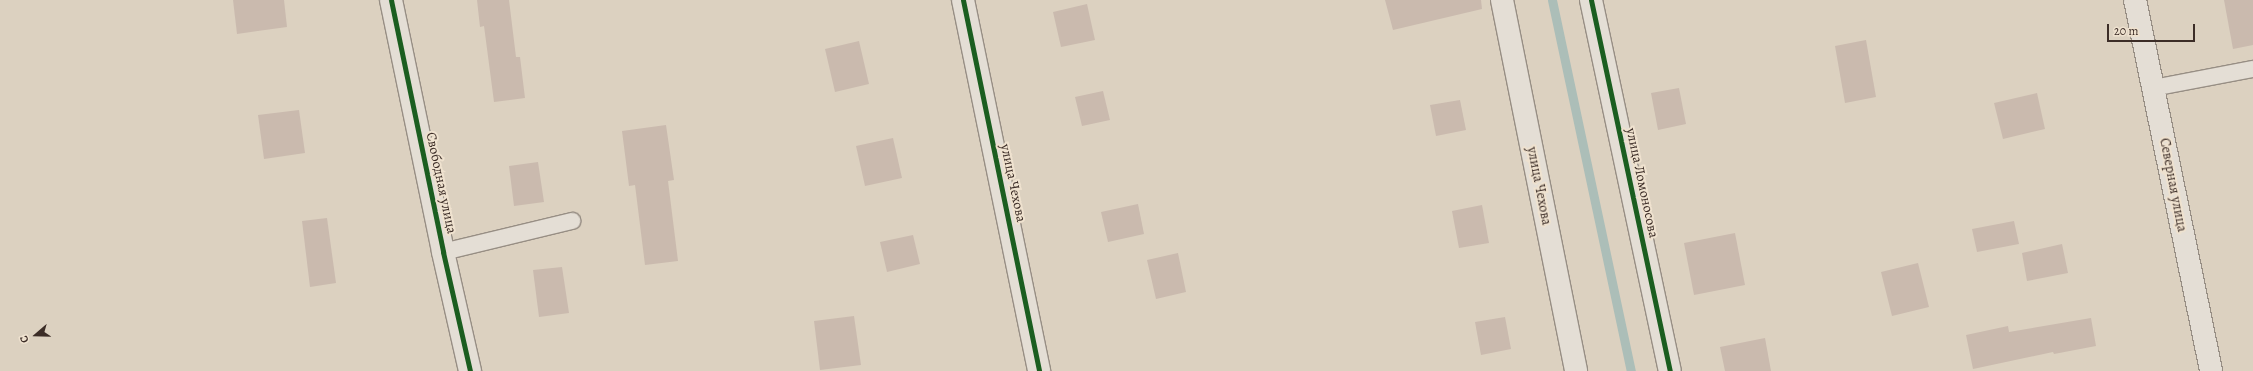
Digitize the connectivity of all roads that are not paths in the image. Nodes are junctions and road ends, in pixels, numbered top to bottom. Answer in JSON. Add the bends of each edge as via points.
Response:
{"nodes":[{"id":1,"x":391,"y":0,"type":"edge"},
{"id":2,"x":963,"y":0,"type":"edge"},
{"id":3,"x":1502,"y":0,"type":"edge"},
{"id":4,"x":1591,"y":0,"type":"edge"},
{"id":5,"x":2135,"y":0,"type":"edge"},
{"id":6,"x":2253,"y":69,"type":"edge"},
{"id":7,"x":2153,"y":88,"type":"junction"},
{"id":8,"x":572,"y":220,"type":"dead end"},
{"id":9,"x":443,"y":252,"type":"junction"},
{"id":10,"x":470,"y":371,"type":"edge"},
{"id":11,"x":1039,"y":371,"type":"edge"},
{"id":12,"x":1576,"y":371,"type":"edge"},
{"id":13,"x":1670,"y":371,"type":"edge"},
{"id":14,"x":2211,"y":371,"type":"edge"}],
"edges":[{"from":1,"to":9,"type":"street","name":"Свободная улица"},
{"from":2,"to":11,"type":"street","name":"улица Чехова"},
{"from":3,"to":12,"type":"street","name":"улица Чехова"},
{"from":4,"to":13,"type":"street","name":"улица Ломоносова"},
{"from":5,"to":7,"type":"street","name":"Северная улица"},
{"from":6,"to":7,"type":"lane"},
{"from":7,"to":14,"type":"street","name":"Северная улица"},
{"from":8,"to":9,"type":"lane"},
{"from":9,"to":10,"type":"street","name":"Свободная улица"}]}
